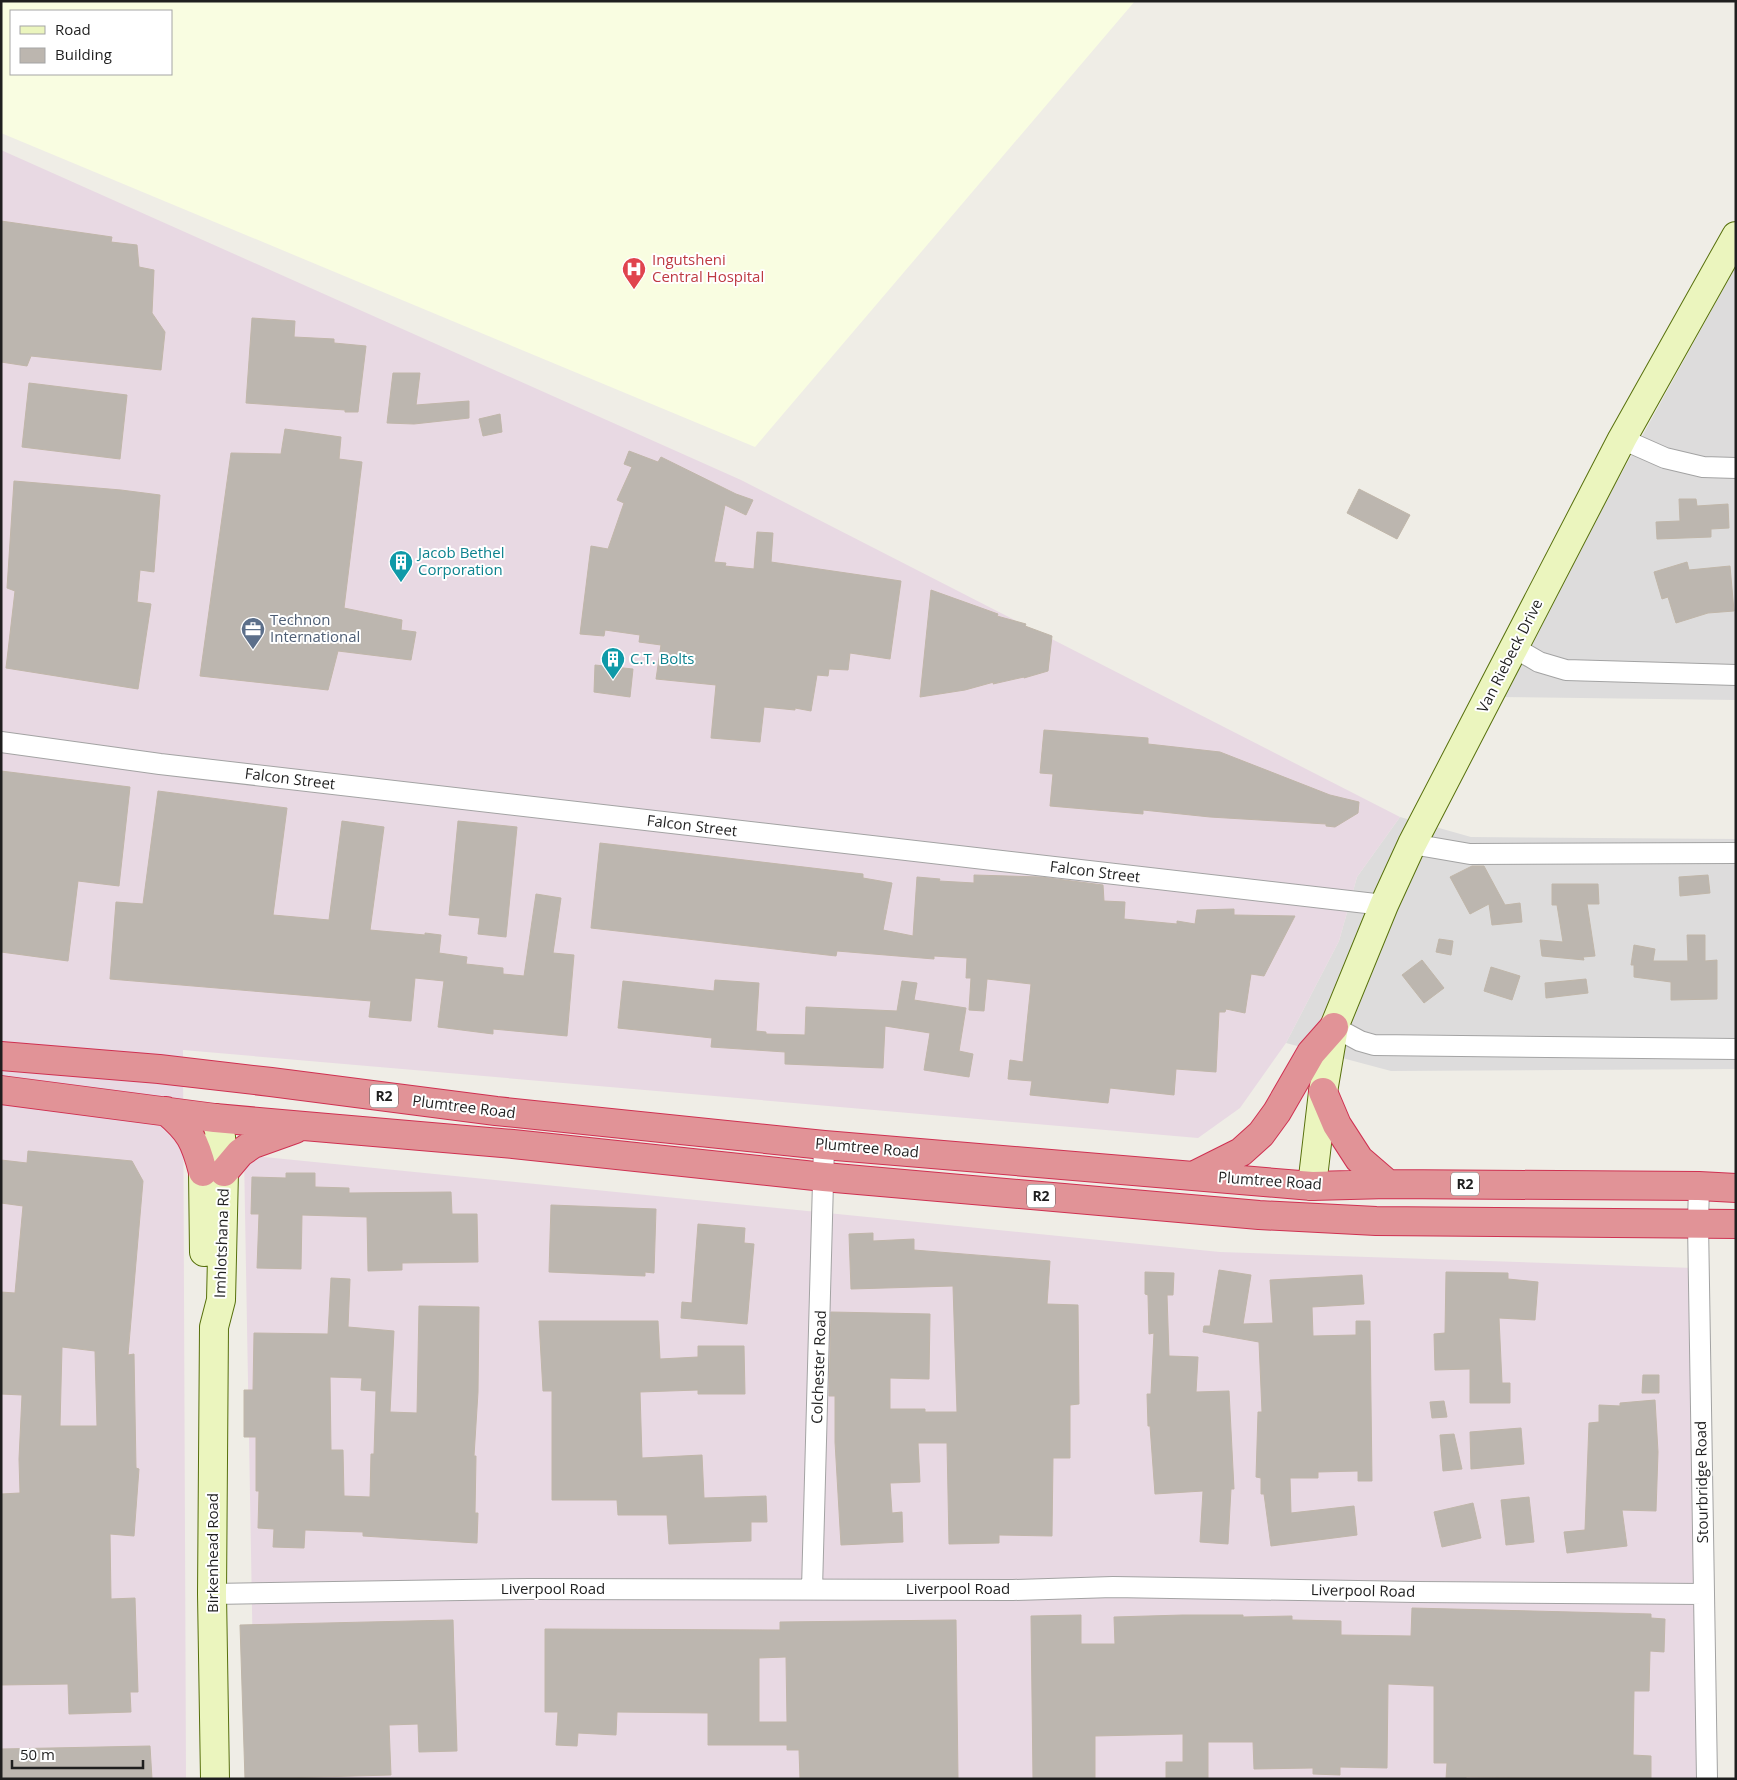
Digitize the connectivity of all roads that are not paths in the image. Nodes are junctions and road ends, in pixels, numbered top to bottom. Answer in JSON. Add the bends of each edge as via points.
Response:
{"nodes":[{"id":1,"x":1736,"y":236,"type":"edge"},
{"id":2,"x":1622,"y":439,"type":"junction"},
{"id":3,"x":1736,"y":468,"type":"edge"},
{"id":4,"x":1515,"y":648,"type":"junction"},
{"id":5,"x":1736,"y":675,"type":"edge"},
{"id":6,"x":1,"y":742,"type":"edge"},
{"id":7,"x":1412,"y":844,"type":"junction"},
{"id":8,"x":1736,"y":853,"type":"edge"},
{"id":9,"x":1384,"y":905,"type":"junction"},
{"id":10,"x":1334,"y":1027,"type":"junction"},
{"id":11,"x":1736,"y":1049,"type":"edge"},
{"id":12,"x":1,"y":1056,"type":"edge"},
{"id":13,"x":159,"y":1069,"type":"junction"},
{"id":14,"x":271,"y":1082,"type":"junction"},
{"id":15,"x":1,"y":1090,"type":"edge"},
{"id":16,"x":1323,"y":1092,"type":"junction"},
{"id":17,"x":166,"y":1110,"type":"junction"},
{"id":18,"x":216,"y":1118,"type":"junction"},
{"id":19,"x":304,"y":1126,"type":"junction"},
{"id":20,"x":824,"y":1145,"type":"junction"},
{"id":21,"x":213,"y":1172,"type":"junction"},
{"id":22,"x":1195,"y":1175,"type":"junction"},
{"id":23,"x":824,"y":1176,"type":"junction"},
{"id":24,"x":1388,"y":1184,"type":"junction"},
{"id":25,"x":1312,"y":1186,"type":"junction"},
{"id":26,"x":1700,"y":1186,"type":"junction"},
{"id":27,"x":1736,"y":1188,"type":"edge"},
{"id":28,"x":1259,"y":1215,"type":"junction"},
{"id":29,"x":1376,"y":1221,"type":"junction"},
{"id":30,"x":1698,"y":1223,"type":"junction"},
{"id":31,"x":1736,"y":1224,"type":"edge"},
{"id":32,"x":214,"y":1327,"type":"joint"},
{"id":33,"x":812,"y":1589,"type":"junction"},
{"id":34,"x":212,"y":1594,"type":"junction"},
{"id":35,"x":1704,"y":1594,"type":"junction"},
{"id":36,"x":215,"y":1779,"type":"edge"},
{"id":37,"x":1706,"y":1779,"type":"edge"}],
"edges":[{"from":1,"to":2,"type":"street","name":"Van Riebeck Drive"},
{"from":2,"to":3,"type":"street","via":[[1665,458],[1702,467]]},
{"from":2,"to":4,"type":"street","name":"Van Riebeck Drive"},
{"from":4,"to":5,"type":"street","via":[[1538,662],[1566,670]]},
{"from":4,"to":7,"type":"street","name":"Van Riebeck Drive"},
{"from":6,"to":9,"type":"street","name":"Falcon Street","via":[[160,764]]},
{"from":7,"to":8,"type":"street","via":[[1470,854]]},
{"from":7,"to":9,"type":"street","name":"Van Riebeck Drive"},
{"from":9,"to":10,"type":"street","name":"Van Riebeck Drive"},
{"from":10,"to":11,"type":"street","via":[[1374,1045]]},
{"from":10,"to":16,"type":"street","name":"Van Riebeck Drive"},
{"from":10,"to":22,"type":"highway","via":[[1311,1053],[1261,1134],[1241,1152]]},
{"from":12,"to":13,"type":"highway","name":"Plumtree Road","number":"R2"},
{"from":13,"to":14,"type":"highway","name":"Plumtree Road","number":"R2"},
{"from":13,"to":18,"type":"highway","via":[[206,1106]]},
{"from":14,"to":18,"type":"highway","via":[[232,1099]]},
{"from":14,"to":20,"type":"highway","name":"Plumtree Road","number":"R2","via":[[496,1111]]},
{"from":15,"to":17,"type":"highway","name":"Plumtree Road","number":"R2"},
{"from":16,"to":24,"type":"highway","via":[[1337,1125],[1359,1159]]},
{"from":16,"to":25,"type":"street","name":"Van Riebeck Drive"},
{"from":17,"to":18,"type":"highway","name":"Plumtree Road","number":"R2"},
{"from":17,"to":21,"type":"highway","via":[[192,1140]]},
{"from":18,"to":19,"type":"highway","name":"Plumtree Road","number":"R2"},
{"from":18,"to":21,"type":"street","name":"Imhlotshana Rd","via":[[221,1137]]},
{"from":19,"to":21,"type":"highway","via":[[253,1144]]},
{"from":19,"to":23,"type":"highway","name":"Plumtree Road","number":"R2"},
{"from":20,"to":22,"type":"highway","name":"Plumtree Road","number":"R2"},
{"from":20,"to":23,"type":"street","name":"Colchester Road"},
{"from":21,"to":32,"type":"street","name":"Imhlotshana Rd","via":[[205,1296]]},
{"from":22,"to":25,"type":"highway","name":"Plumtree Road","number":"R2"},
{"from":23,"to":28,"type":"highway","name":"Plumtree Road","number":"R2"},
{"from":23,"to":33,"type":"street","name":"Colchester Road"},
{"from":24,"to":25,"type":"highway","name":"Plumtree Road","number":"R2"},
{"from":24,"to":26,"type":"highway","name":"Plumtree Road","number":"R2"},
{"from":25,"to":28,"type":"highway","via":[[1288,1204]]},
{"from":25,"to":29,"type":"highway","via":[[1334,1203]]},
{"from":26,"to":27,"type":"highway","name":"Plumtree Road","number":"R2"},
{"from":26,"to":30,"type":"street","name":"Stourbridge Road"},
{"from":28,"to":29,"type":"highway","name":"Plumtree Road","number":"R2"},
{"from":29,"to":30,"type":"highway","name":"Plumtree Road","number":"R2"},
{"from":30,"to":31,"type":"highway","name":"Plumtree Road","number":"R2"},
{"from":30,"to":35,"type":"street","name":"Stourbridge Road"},
{"from":32,"to":34,"type":"street","name":"Birkenhead Road"},
{"from":33,"to":34,"type":"street","name":"Liverpool Road"},
{"from":33,"to":35,"type":"street","name":"Liverpool Road","via":[[1113,1587]]},
{"from":34,"to":36,"type":"street","name":"Birkenhead Road"},
{"from":35,"to":37,"type":"street","name":"Stourbridge Road"}]}
